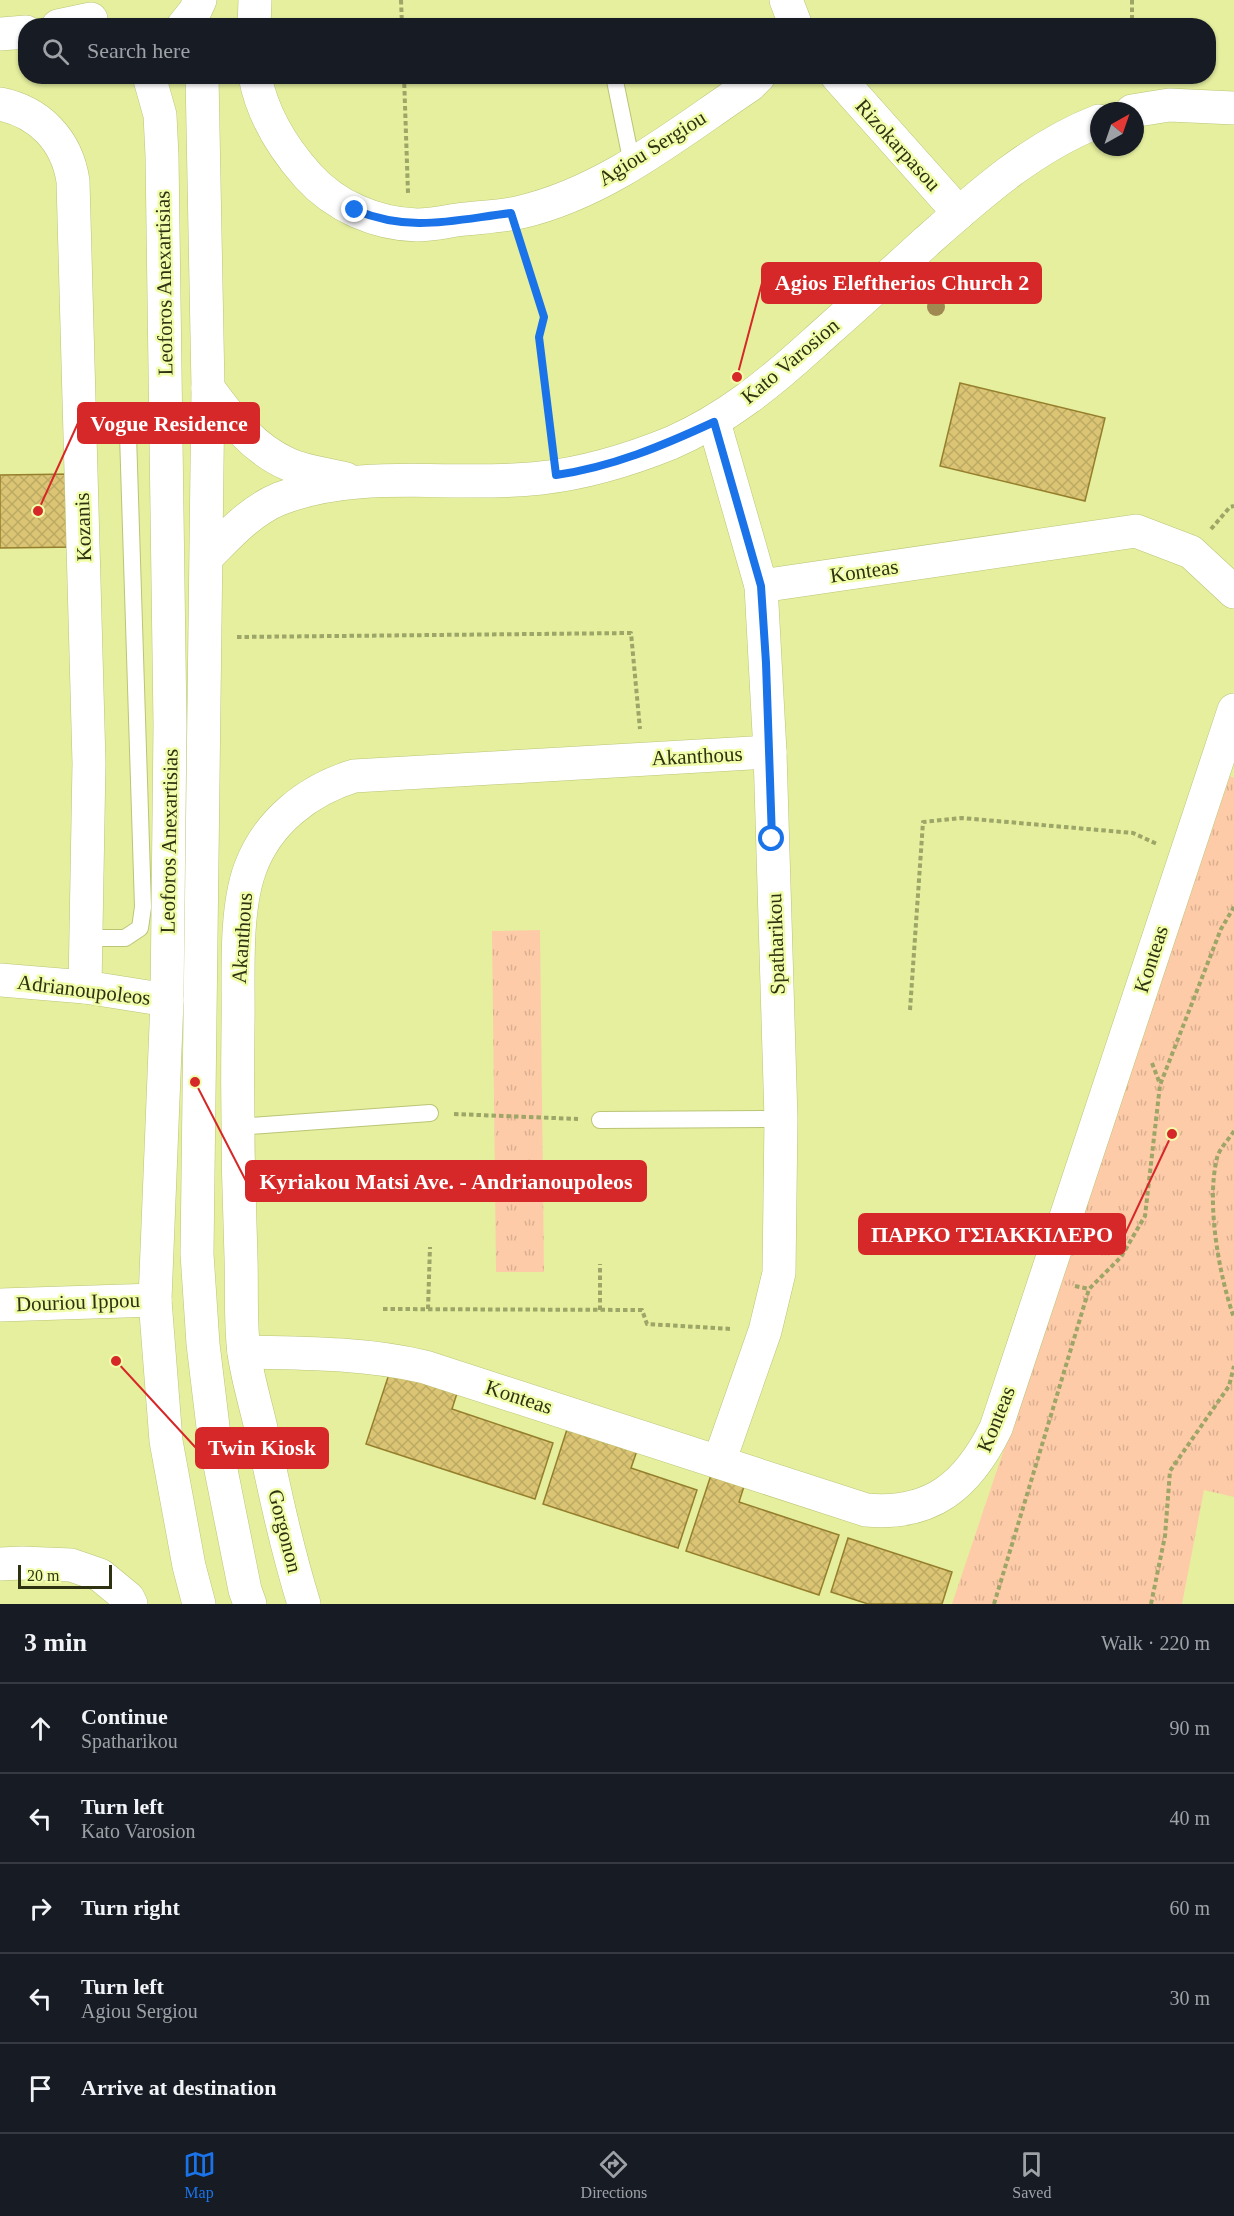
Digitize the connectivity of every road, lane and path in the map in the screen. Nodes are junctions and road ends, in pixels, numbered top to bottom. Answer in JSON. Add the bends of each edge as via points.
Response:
{"nodes":[{"id":1,"x":255,"y":0,"type":"edge"},
{"id":2,"x":401,"y":0,"type":"edge"},
{"id":3,"x":786,"y":0,"type":"edge"},
{"id":4,"x":1132,"y":0,"type":"edge"},
{"id":5,"x":254,"y":18,"type":"edge"},
{"id":6,"x":402,"y":18,"type":"edge"},
{"id":7,"x":793,"y":18,"type":"edge"},
{"id":8,"x":1132,"y":18,"type":"edge"},
{"id":9,"x":18,"y":33,"type":"edge"},
{"id":10,"x":0,"y":34,"type":"edge"},
{"id":11,"x":150,"y":84,"type":"edge"},
{"id":12,"x":202,"y":84,"type":"edge"},
{"id":13,"x":257,"y":84,"type":"edge"},
{"id":14,"x":404,"y":84,"type":"edge"},
{"id":15,"x":616,"y":84,"type":"edge"},
{"id":16,"x":751,"y":84,"type":"edge"},
{"id":17,"x":844,"y":84,"type":"edge"},
{"id":18,"x":0,"y":104,"type":"edge"},
{"id":19,"x":1234,"y":108,"type":"edge"},
{"id":20,"x":1144,"y":109,"type":"edge"},
{"id":21,"x":1090,"y":124,"type":"edge"},
{"id":22,"x":632,"y":164,"type":"junction"},
{"id":23,"x":511,"y":213,"type":"junction"},
{"id":24,"x":959,"y":213,"type":"junction"},
{"id":25,"x":409,"y":224,"type":"junction"},
{"id":26,"x":208,"y":388,"type":"junction"},
{"id":27,"x":714,"y":422,"type":"junction"},
{"id":28,"x":128,"y":435,"type":"dead end"},
{"id":29,"x":556,"y":475,"type":"junction"},
{"id":30,"x":357,"y":481,"type":"junction"},
{"id":31,"x":207,"y":557,"type":"junction"},
{"id":32,"x":761,"y":586,"type":"junction"},
{"id":33,"x":1234,"y":592,"type":"edge"},
{"id":34,"x":206,"y":638,"type":"junction"},
{"id":35,"x":1234,"y":710,"type":"edge"},
{"id":36,"x":770,"y":752,"type":"junction"},
{"id":37,"x":643,"y":759,"type":"junction"},
{"id":38,"x":1184,"y":857,"type":"junction"},
{"id":39,"x":1234,"y":907,"type":"edge"},
{"id":40,"x":85,"y":938,"type":"junction"},
{"id":41,"x":0,"y":980,"type":"edge"},
{"id":42,"x":85,"y":987,"type":"junction"},
{"id":43,"x":167,"y":1000,"type":"junction"},
{"id":44,"x":910,"y":1010,"type":"dead end"},
{"id":45,"x":430,"y":1113,"type":"joint"},
{"id":46,"x":781,"y":1119,"type":"junction"},
{"id":47,"x":600,"y":1120,"type":"joint"},
{"id":48,"x":236,"y":1127,"type":"junction"},
{"id":49,"x":1234,"y":1131,"type":"edge"},
{"id":50,"x":430,"y":1247,"type":"dead end"},
{"id":51,"x":600,"y":1264,"type":"dead end"},
{"id":52,"x":155,"y":1300,"type":"junction"},
{"id":53,"x":0,"y":1305,"type":"edge"},
{"id":54,"x":383,"y":1309,"type":"dead end"},
{"id":55,"x":428,"y":1309,"type":"junction"},
{"id":56,"x":600,"y":1310,"type":"junction"},
{"id":57,"x":1234,"y":1318,"type":"edge"},
{"id":58,"x":765,"y":1331,"type":"junction"},
{"id":59,"x":244,"y":1352,"type":"junction"},
{"id":60,"x":1234,"y":1366,"type":"edge"},
{"id":61,"x":719,"y":1462,"type":"junction"},
{"id":62,"x":0,"y":1564,"type":"edge"},
{"id":63,"x":131,"y":1604,"type":"edge"},
{"id":64,"x":199,"y":1604,"type":"edge"},
{"id":65,"x":250,"y":1604,"type":"edge"},
{"id":66,"x":304,"y":1604,"type":"edge"},
{"id":67,"x":994,"y":1604,"type":"edge"},
{"id":68,"x":1151,"y":1604,"type":"edge"}],
"edges":[{"from":1,"to":5,"type":"street"},
{"from":2,"to":6,"type":"path"},
{"from":3,"to":7,"type":"street"},
{"from":4,"to":8,"type":"path"},
{"from":9,"to":10,"type":"street"},
{"from":11,"to":43,"type":"street","name":"Leoforos Anexartisias","via":[[160,115],[162,156],[170,725]]},
{"from":12,"to":26,"type":"street","name":"Leoforos Anexartisias"},
{"from":13,"to":25,"type":"street","name":"Agiou Sergiou","via":[[277,134],[315,184],[334,199],[365,214]]},
{"from":14,"to":25,"type":"path"},
{"from":15,"to":22,"type":"lane"},
{"from":16,"to":22,"type":"street","name":"Agiou Sergiou"},
{"from":17,"to":24,"type":"street","name":"Rizokarpasou"},
{"from":18,"to":40,"type":"street","name":"Kozanis","via":[[32,115],[45,125],[65,152],[73,181],[89,763]]},
{"from":19,"to":20,"type":"street","via":[[1169,105]]},
{"from":21,"to":24,"type":"street","name":"Kato Varosion","via":[[1043,148],[999,178]]},
{"from":22,"to":23,"type":"street","name":"Agiou Sergiou","via":[[581,191]]},
{"from":23,"to":25,"type":"street","name":"Agiou Sergiou"},
{"from":23,"to":29,"type":"path","via":[[544,317],[539,337]]},
{"from":24,"to":27,"type":"street","name":"Kato Varosion","via":[[782,371]]},
{"from":26,"to":30,"type":"street","name":"Kato Varosion","via":[[237,426],[262,450],[290,465]]},
{"from":26,"to":31,"type":"street","name":"Leoforos Anexartisias"},
{"from":27,"to":29,"type":"street","name":"Kato Varosion","via":[[631,458]]},
{"from":27,"to":32,"type":"street","name":"Spatharikou"},
{"from":28,"to":40,"type":"lane","via":[[143,907],[140,928],[125,938]]},
{"from":29,"to":30,"type":"street","name":"Kato Varosion","via":[[498,480]]},
{"from":30,"to":31,"type":"street","name":"Kato Varosion","via":[[277,500],[243,522]]},
{"from":31,"to":34,"type":"street","name":"Leoforos Anexartisias"},
{"from":32,"to":33,"type":"street","name":"Konteas","via":[[1136,531],[1191,552]]},
{"from":32,"to":36,"type":"street","name":"Spatharikou"},
{"from":34,"to":37,"type":"path","via":[[631,633]]},
{"from":34,"to":65,"type":"street","name":"Leoforos Anexartisias","via":[[197,1254],[214,1435]]},
{"from":35,"to":38,"type":"street","name":"Konteas"},
{"from":36,"to":37,"type":"street","name":"Akanthous"},
{"from":36,"to":46,"type":"street","name":"Spatharikou"},
{"from":37,"to":48,"type":"street","name":"Akanthous","via":[[354,776],[332,783],[295,806],[260,849],[245,885],[240,925]]},
{"from":38,"to":44,"type":"path","via":[[1133,833],[962,818],[923,822]]},
{"from":38,"to":61,"type":"street","name":"Konteas","via":[[996,1428],[972,1469],[935,1499],[888,1512],[866,1510]]},
{"from":39,"to":67,"type":"path","via":[[1221,928],[1160,1085],[1145,1216],[1121,1257],[1089,1289]]},
{"from":40,"to":42,"type":"street","name":"Kozanis"},
{"from":41,"to":42,"type":"street","name":"Adrianoupoleos"},
{"from":42,"to":43,"type":"street","name":"Adrianoupoleos"},
{"from":43,"to":52,"type":"street","name":"Leoforos Anexartisias"},
{"from":45,"to":47,"type":"path"},
{"from":45,"to":48,"type":"lane"},
{"from":46,"to":47,"type":"lane"},
{"from":46,"to":58,"type":"street","name":"Spatharikou","via":[[779,1273]]},
{"from":48,"to":59,"type":"street","name":"Akanthous"},
{"from":49,"to":57,"type":"path","via":[[1217,1156],[1212,1200],[1224,1288]]},
{"from":50,"to":55,"type":"path"},
{"from":51,"to":56,"type":"path"},
{"from":52,"to":53,"type":"street","name":"Douriou Ippou"},
{"from":52,"to":64,"type":"street","name":"Leoforos Anexartisias","via":[[166,1441]]},
{"from":54,"to":55,"type":"path"},
{"from":55,"to":56,"type":"path"},
{"from":56,"to":58,"type":"path","via":[[642,1310],[647,1323]]},
{"from":58,"to":61,"type":"street","name":"Spatharikou"},
{"from":59,"to":61,"type":"street","name":"Konteas","via":[[397,1360]]},
{"from":59,"to":66,"type":"street","name":"Gorgonon","via":[[288,1553]]},
{"from":60,"to":68,"type":"path","via":[[1229,1386],[1170,1471],[1165,1536]]},
{"from":62,"to":63,"type":"street","via":[[71,1565],[100,1575]]}]}
